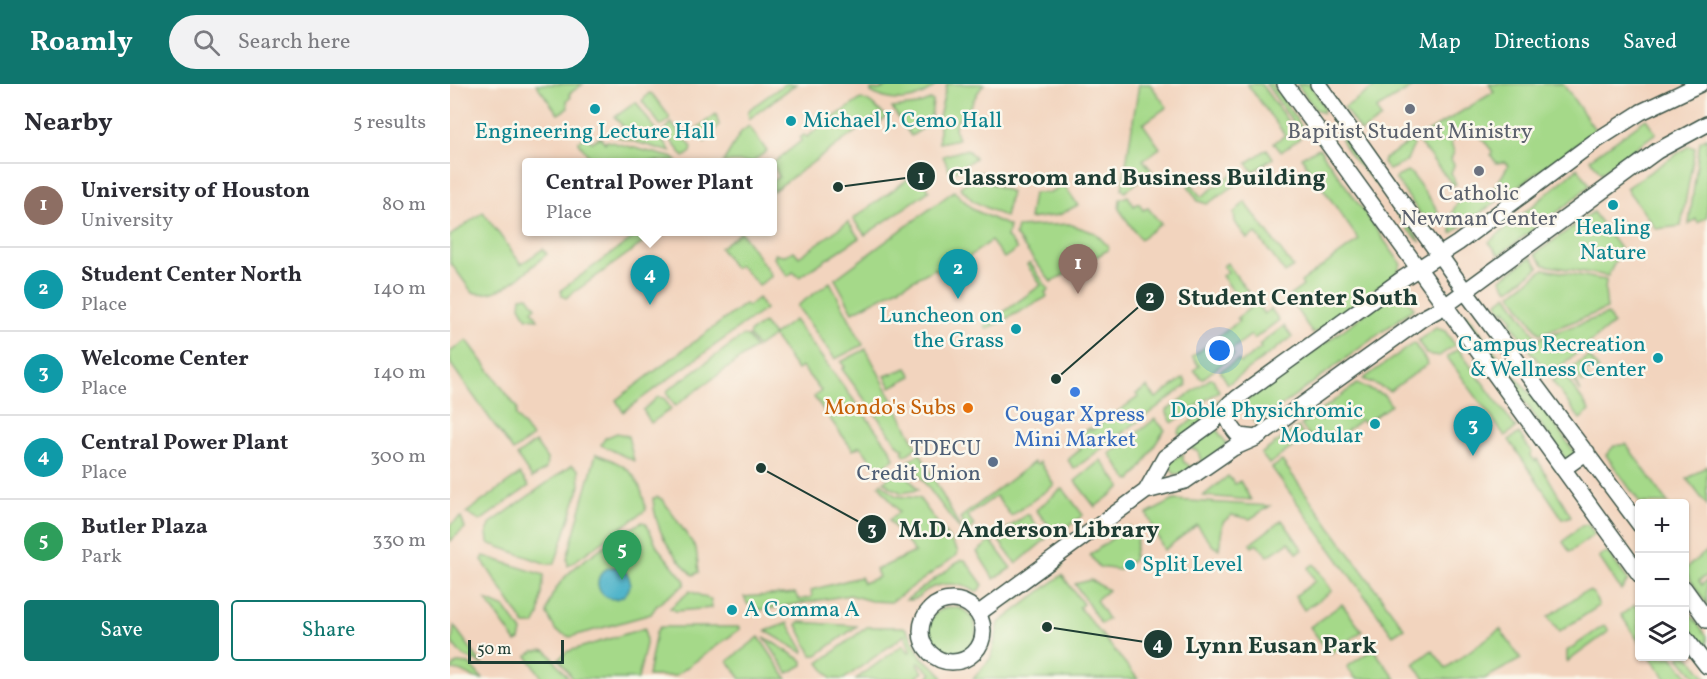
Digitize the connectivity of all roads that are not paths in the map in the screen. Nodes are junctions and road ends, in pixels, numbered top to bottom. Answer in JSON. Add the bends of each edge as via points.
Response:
{"nodes":[{"id":1,"x":1285,"y":84,"type":"edge"},
{"id":2,"x":1318,"y":84,"type":"edge"},
{"id":3,"x":1700,"y":84,"type":"edge"},
{"id":4,"x":1707,"y":124,"type":"edge"},
{"id":5,"x":1440,"y":255,"type":"junction"},
{"id":6,"x":1417,"y":268,"type":"junction"},
{"id":7,"x":1465,"y":291,"type":"junction"},
{"id":8,"x":1444,"y":306,"type":"junction"},
{"id":9,"x":1231,"y":402,"type":"junction"},
{"id":10,"x":1256,"y":438,"type":"junction"},
{"id":11,"x":1587,"y":452,"type":"junction"},
{"id":12,"x":1166,"y":457,"type":"junction"},
{"id":13,"x":1563,"y":469,"type":"junction"},
{"id":14,"x":1185,"y":481,"type":"junction"},
{"id":15,"x":1146,"y":491,"type":"junction"},
{"id":16,"x":1635,"y":518,"type":"edge"},
{"id":17,"x":1635,"y":568,"type":"edge"},
{"id":18,"x":1689,"y":595,"type":"edge"},
{"id":19,"x":979,"y":613,"type":"junction"},
{"id":20,"x":1707,"y":620,"type":"edge"},
{"id":21,"x":1689,"y":643,"type":"edge"},
{"id":22,"x":1707,"y":666,"type":"edge"}],
"edges":[{"from":1,"to":6,"type":"street"},
{"from":2,"to":5,"type":"street"},
{"from":3,"to":5,"type":"street","via":[[1641,112],[1594,142]]},
{"from":4,"to":7,"type":"street","via":[[1658,151]]},
{"from":5,"to":6,"type":"street"},
{"from":5,"to":7,"type":"street"},
{"from":6,"to":8,"type":"street"},
{"from":6,"to":9,"type":"street"},
{"from":7,"to":8,"type":"street"},
{"from":7,"to":11,"type":"street"},
{"from":8,"to":10,"type":"street"},
{"from":8,"to":13,"type":"street"},
{"from":9,"to":10,"type":"street","via":[[1227,412],[1229,426],[1239,436]]},
{"from":9,"to":12,"type":"street","via":[[1212,423]]},
{"from":10,"to":14,"type":"street","via":[[1233,448]]},
{"from":11,"to":13,"type":"street"},
{"from":11,"to":16,"type":"street"},
{"from":12,"to":14,"type":"street","via":[[1164,467],[1168,474]]},
{"from":12,"to":15,"type":"street"},
{"from":13,"to":17,"type":"street"},
{"from":14,"to":15,"type":"street"},
{"from":15,"to":19,"type":"street"},
{"from":18,"to":20,"type":"street"},
{"from":19,"to":19,"type":"street","via":[[968,603],[949,599],[935,605],[921,625],[927,651],[956,664],[968,659],[981,644]]},
{"from":21,"to":22,"type":"street"}]}
